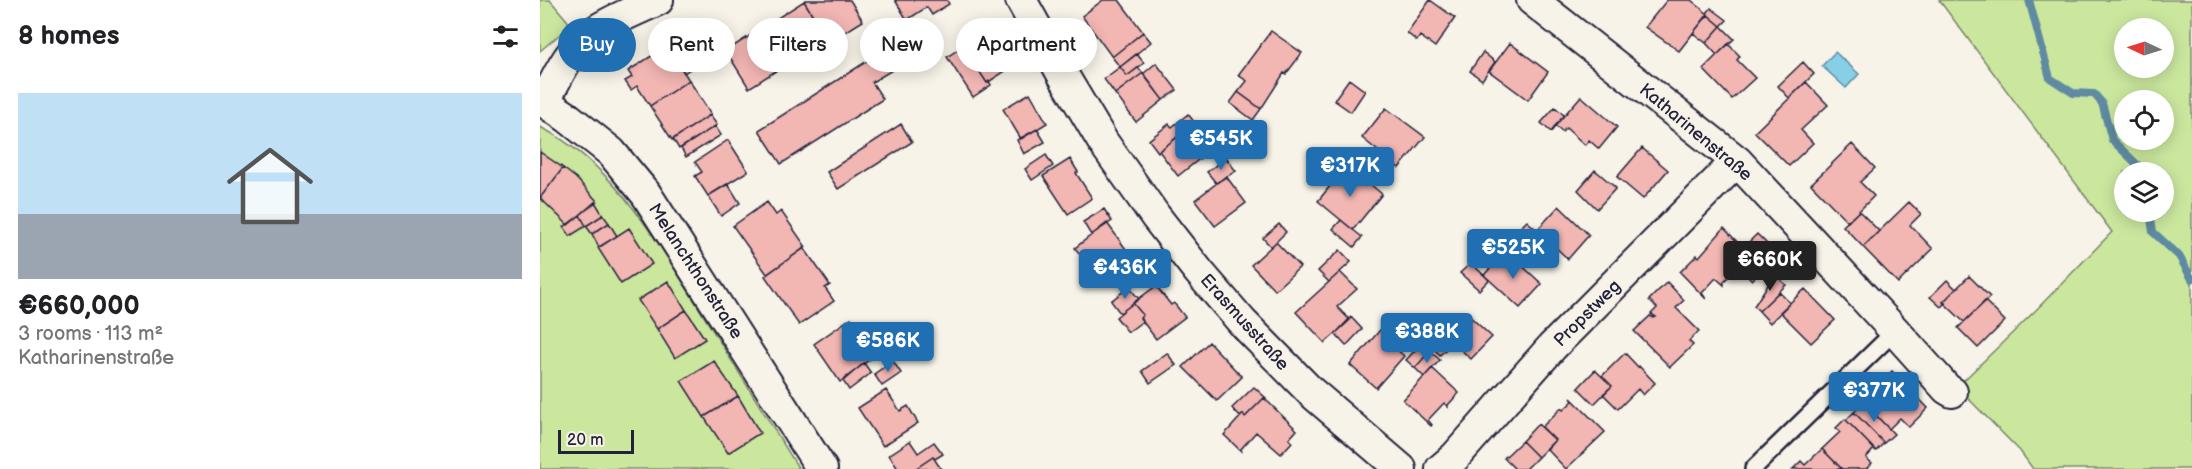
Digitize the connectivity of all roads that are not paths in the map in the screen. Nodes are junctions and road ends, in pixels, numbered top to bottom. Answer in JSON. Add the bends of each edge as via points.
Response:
{"nodes":[{"id":1,"x":657,"y":0,"type":"edge"},
{"id":2,"x":1021,"y":0,"type":"edge"},
{"id":3,"x":1532,"y":0,"type":"edge"},
{"id":4,"x":543,"y":100,"type":"edge"},
{"id":5,"x":1737,"y":161,"type":"junction"},
{"id":6,"x":1895,"y":331,"type":"junction"},
{"id":7,"x":1952,"y":392,"type":"dead end"},
{"id":8,"x":822,"y":469,"type":"edge"},
{"id":9,"x":1401,"y":469,"type":"edge"},
{"id":10,"x":1441,"y":469,"type":"edge"},
{"id":11,"x":1753,"y":469,"type":"edge"}],
"edges":[{"from":1,"to":4,"type":"street","via":[[584,40],[562,66]]},
{"from":2,"to":9,"type":"street","name":"Erasmusstraße","via":[[1103,142],[1199,272],[1311,392]]},
{"from":3,"to":5,"type":"street","name":"Katharinenstraße"},
{"from":4,"to":8,"type":"street","name":"Melanchthonstraße","via":[[611,152],[646,194]]},
{"from":5,"to":6,"type":"street","name":"Katharinenstraße"},
{"from":5,"to":10,"type":"street","name":"Propstweg","via":[[1552,347]]},
{"from":6,"to":7,"type":"street","name":"Katharinenstraße"},
{"from":6,"to":11,"type":"lane"}]}
